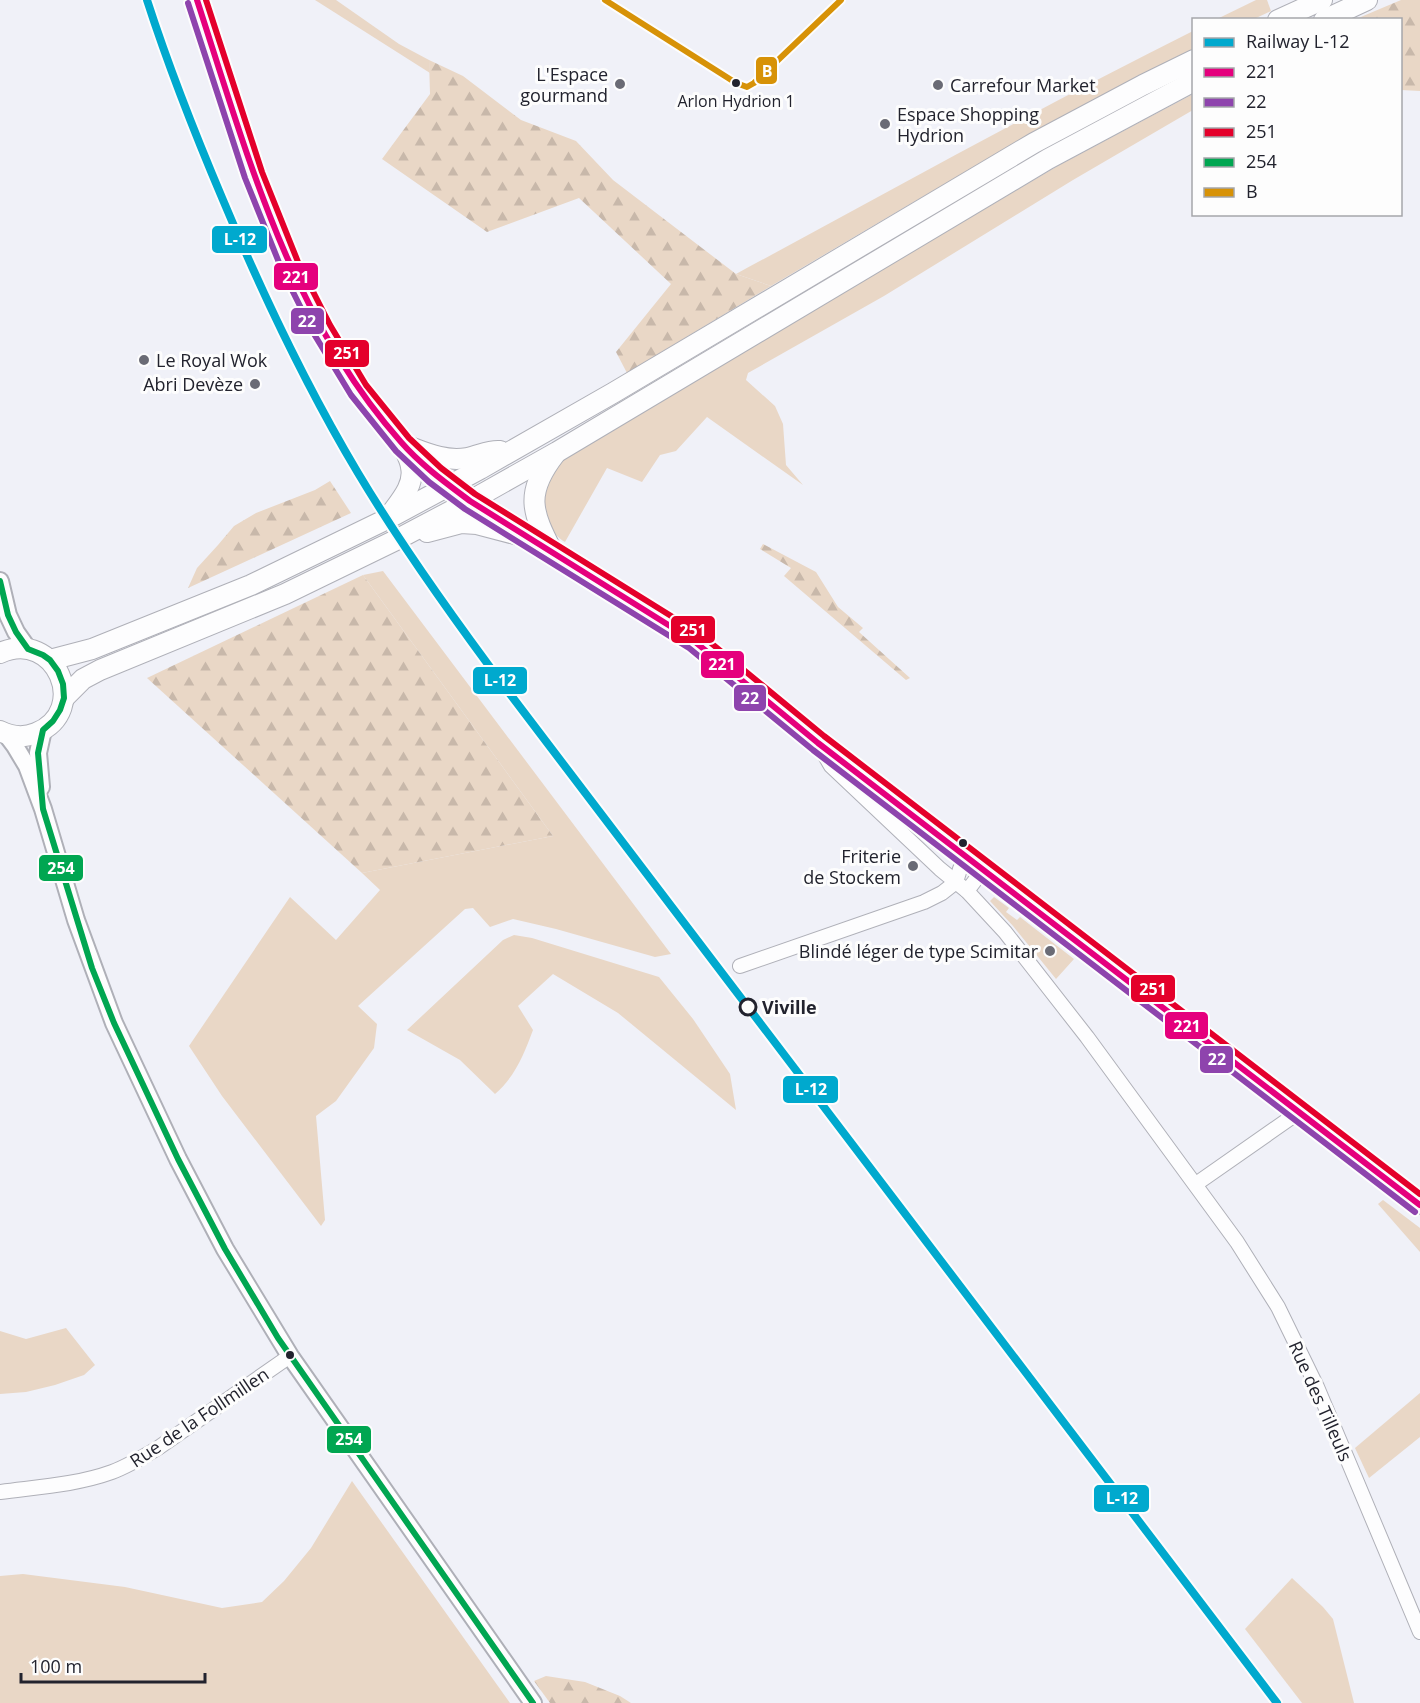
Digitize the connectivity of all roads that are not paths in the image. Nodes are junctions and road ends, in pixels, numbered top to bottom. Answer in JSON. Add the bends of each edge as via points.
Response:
{"nodes":[{"id":1,"x":197,"y":0,"type":"edge"},
{"id":2,"x":1322,"y":0,"type":"edge"},
{"id":3,"x":1366,"y":0,"type":"edge"},
{"id":4,"x":1282,"y":18,"type":"edge"},
{"id":5,"x":1328,"y":18,"type":"edge"},
{"id":6,"x":1192,"y":61,"type":"edge"},
{"id":7,"x":1192,"y":82,"type":"edge"},
{"id":8,"x":402,"y":444,"type":"junction"},
{"id":9,"x":509,"y":452,"type":"junction"},
{"id":10,"x":557,"y":452,"type":"junction"},
{"id":11,"x":448,"y":486,"type":"junction"},
{"id":12,"x":415,"y":493,"type":"junction"},
{"id":13,"x":470,"y":501,"type":"junction"},
{"id":14,"x":438,"y":524,"type":"junction"},
{"id":15,"x":526,"y":537,"type":"junction"},
{"id":16,"x":553,"y":553,"type":"junction"},
{"id":17,"x":0,"y":581,"type":"edge"},
{"id":18,"x":28,"y":649,"type":"junction"},
{"id":19,"x":0,"y":653,"type":"edge"},
{"id":20,"x":50,"y":660,"type":"junction"},
{"id":21,"x":64,"y":698,"type":"junction"},
{"id":22,"x":43,"y":730,"type":"junction"},
{"id":23,"x":3,"y":732,"type":"edge"},
{"id":24,"x":818,"y":743,"type":"junction"},
{"id":25,"x":43,"y":809,"type":"junction"},
{"id":26,"x":967,"y":857,"type":"junction"},
{"id":27,"x":983,"y":870,"type":"junction"},
{"id":28,"x":962,"y":887,"type":"junction"},
{"id":29,"x":740,"y":966,"type":"dead end"},
{"id":30,"x":1299,"y":1112,"type":"junction"},
{"id":31,"x":1196,"y":1184,"type":"junction"},
{"id":32,"x":1420,"y":1204,"type":"edge"},
{"id":33,"x":290,"y":1356,"type":"junction"},
{"id":34,"x":0,"y":1492,"type":"edge"},
{"id":35,"x":1420,"y":1632,"type":"edge"},
{"id":36,"x":533,"y":1703,"type":"edge"}],
"edges":[{"from":1,"to":8,"type":"main road","via":[[251,165],[290,266],[359,390]]},
{"from":2,"to":4,"type":"highway"},
{"from":3,"to":5,"type":"highway"},
{"from":6,"to":9,"type":"highway","via":[[1034,143]]},
{"from":7,"to":10,"type":"highway","via":[[1048,159]]},
{"from":8,"to":9,"type":"highway","via":[[442,458]]},
{"from":8,"to":11,"type":"main road"},
{"from":8,"to":12,"type":"highway"},
{"from":9,"to":11,"type":"highway"},
{"from":10,"to":13,"type":"highway"},
{"from":10,"to":16,"type":"highway","via":[[536,488],[534,508]]},
{"from":11,"to":12,"type":"highway"},
{"from":11,"to":13,"type":"main road"},
{"from":12,"to":20,"type":"highway","via":[[388,518],[251,585],[92,649]]},
{"from":13,"to":14,"type":"highway"},
{"from":13,"to":15,"type":"main road"},
{"from":14,"to":15,"type":"highway","via":[[477,524]]},
{"from":14,"to":21,"type":"highway","via":[[285,594],[100,670],[83,679]]},
{"from":15,"to":16,"type":"main road"},
{"from":16,"to":24,"type":"main road","via":[[694,642]]},
{"from":17,"to":18,"type":"main road","via":[[8,615]]},
{"from":18,"to":19,"type":"highway"},
{"from":18,"to":20,"type":"highway"},
{"from":20,"to":21,"type":"highway","via":[[63,684]]},
{"from":21,"to":22,"type":"highway","via":[[53,721]]},
{"from":22,"to":23,"type":"highway","via":[[25,736]]},
{"from":22,"to":25,"type":"main road","via":[[38,753]]},
{"from":23,"to":25,"type":"main road","via":[[27,766]]},
{"from":24,"to":26,"type":"main road"},
{"from":24,"to":28,"type":"street","name":"Rue des Tilleuls","via":[[831,766]]},
{"from":25,"to":33,"type":"main road","via":[[76,920],[114,1023],[225,1249]]},
{"from":26,"to":27,"type":"main road"},
{"from":26,"to":28,"type":"street","via":[[960,869]]},
{"from":27,"to":28,"type":"street"},
{"from":27,"to":30,"type":"main road"},
{"from":28,"to":29,"type":"street"},
{"from":28,"to":31,"type":"street","name":"Rue des Tilleuls","via":[[1005,932]]},
{"from":30,"to":31,"type":"street"},
{"from":30,"to":32,"type":"main road"},
{"from":31,"to":35,"type":"street","name":"Rue des Tilleuls","via":[[1278,1307],[1317,1388]]},
{"from":33,"to":34,"type":"street","name":"Rue de la Follmillen","via":[[136,1462],[82,1481]]},
{"from":33,"to":36,"type":"main road"}]}
